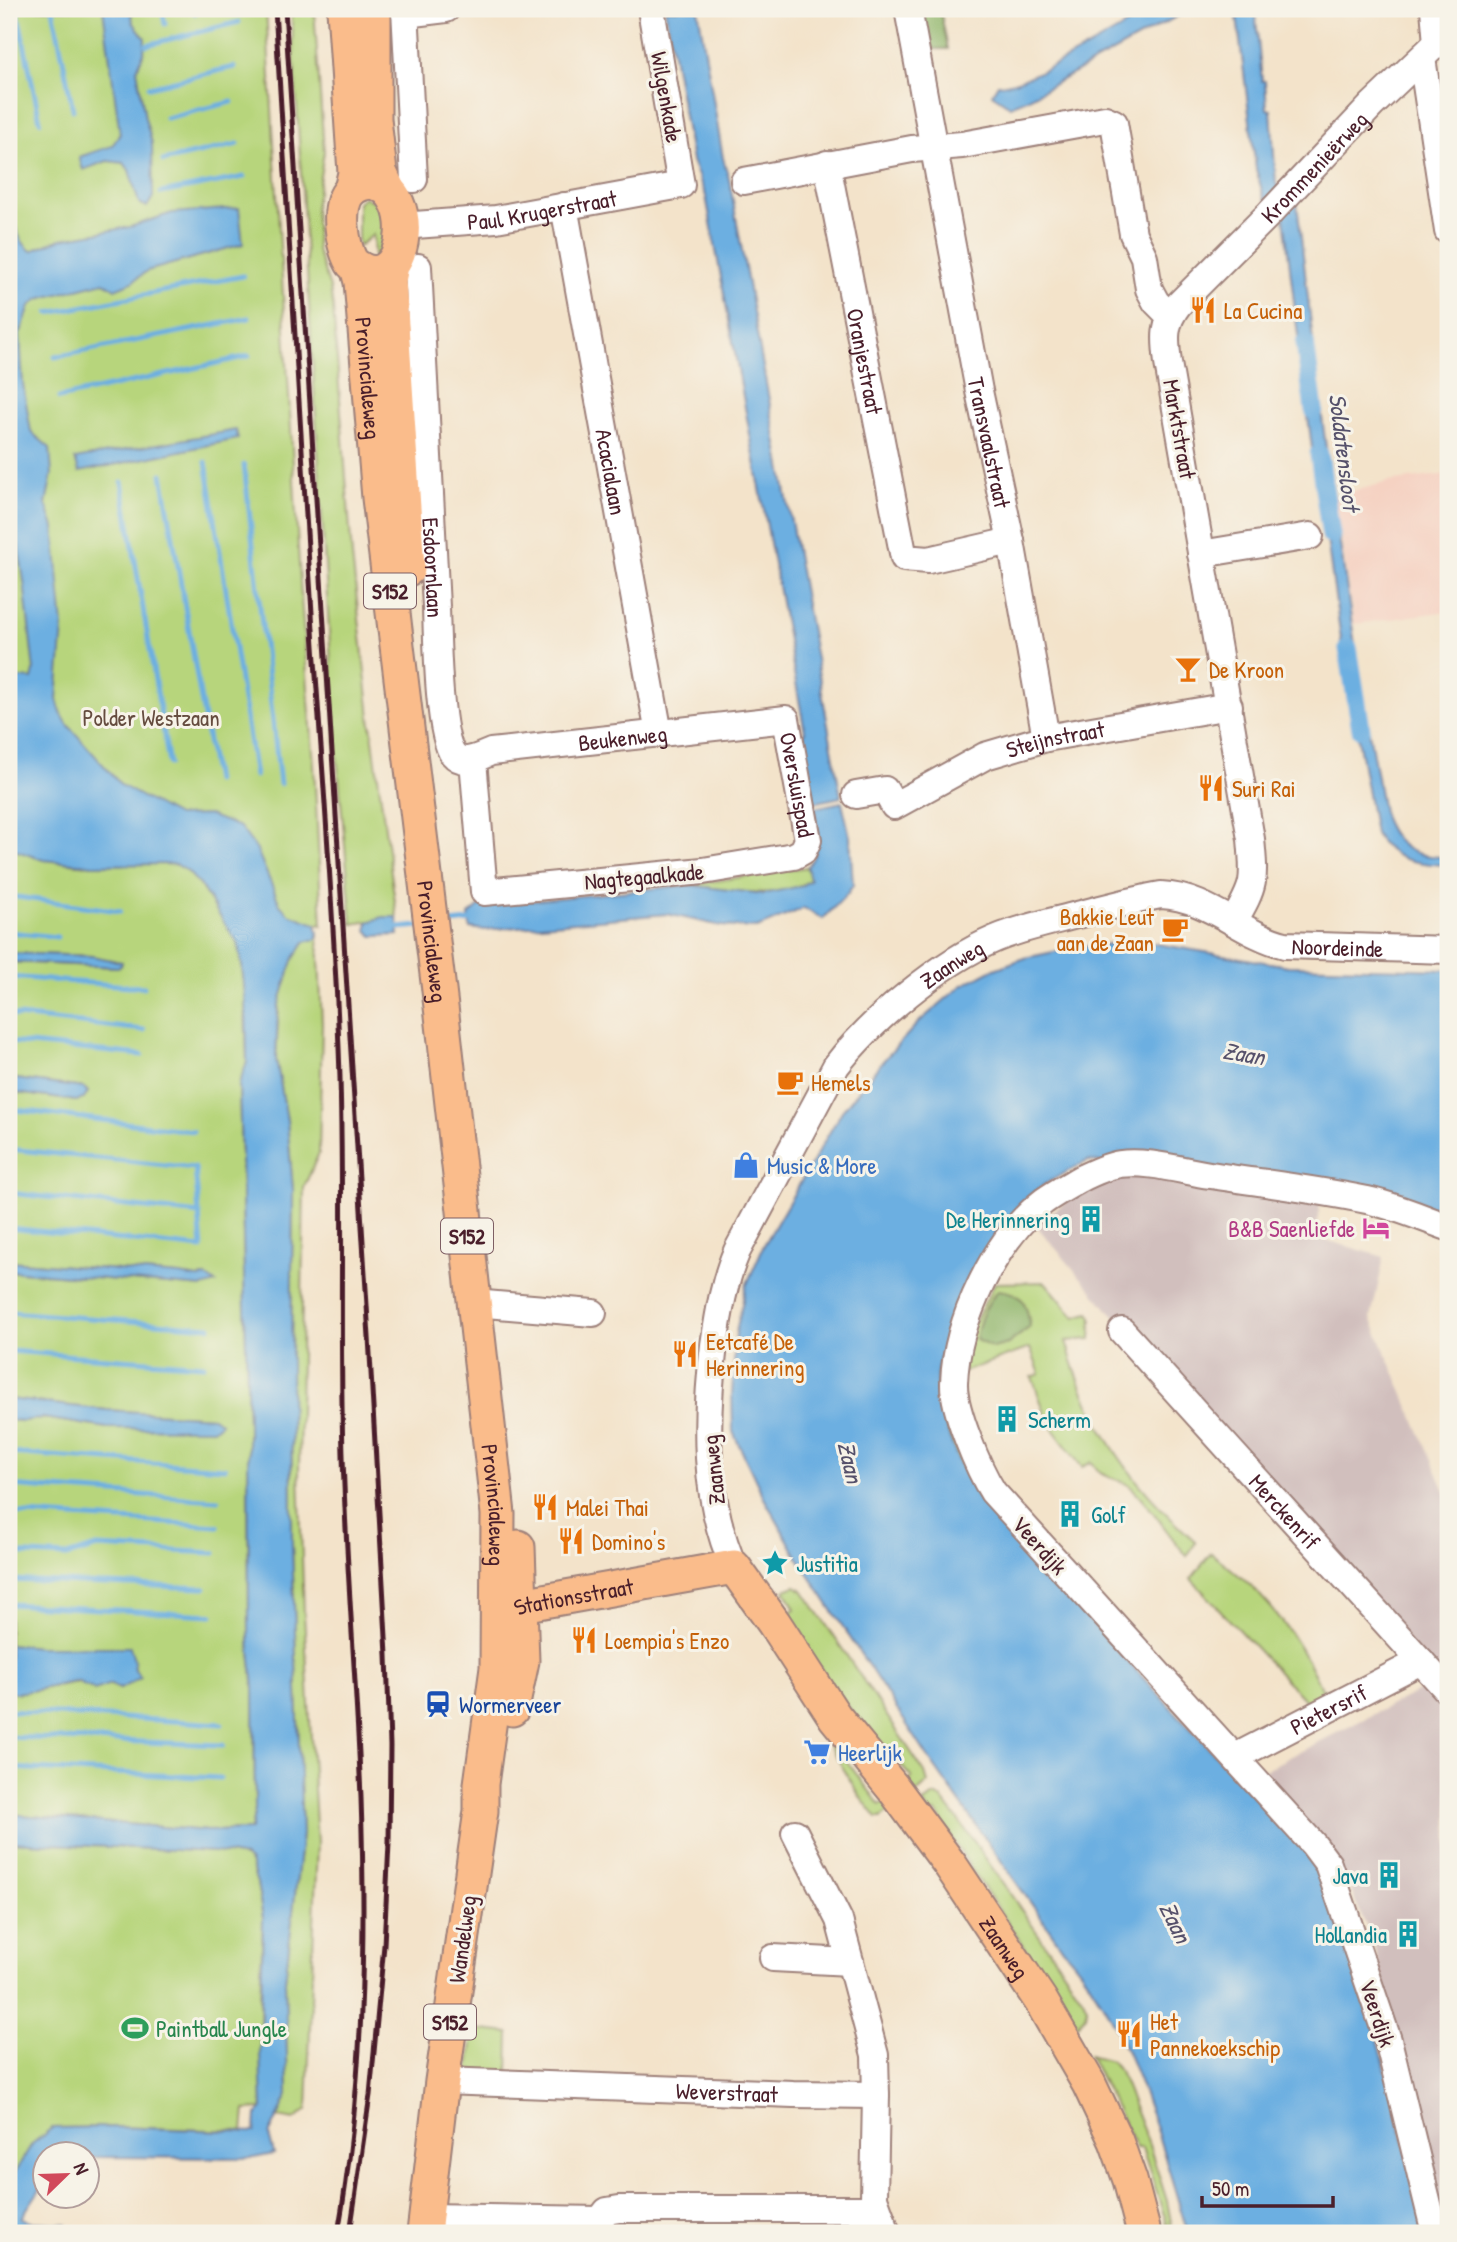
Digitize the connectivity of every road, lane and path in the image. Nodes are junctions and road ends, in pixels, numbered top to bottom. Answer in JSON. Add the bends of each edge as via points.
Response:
{"nodes":[{"id":1,"x":344,"y":9,"type":"edge"},
{"id":2,"x":446,"y":9,"type":"edge"},
{"id":3,"x":651,"y":9,"type":"edge"},
{"id":4,"x":908,"y":9,"type":"edge"},
{"id":5,"x":395,"y":10,"type":"edge"},
{"id":6,"x":1435,"y":35,"type":"edge"},
{"id":7,"x":392,"y":101,"type":"junction"},
{"id":8,"x":934,"y":147,"type":"junction"},
{"id":9,"x":827,"y":164,"type":"junction"},
{"id":10,"x":744,"y":181,"type":"dead end"},
{"id":11,"x":400,"y":183,"type":"junction"},
{"id":12,"x":681,"y":185,"type":"joint"},
{"id":13,"x":351,"y":190,"type":"junction"},
{"id":14,"x":564,"y":206,"type":"junction"},
{"id":15,"x":401,"y":226,"type":"junction"},
{"id":16,"x":1448,"y":231,"type":"edge"},
{"id":17,"x":357,"y":267,"type":"junction"},
{"id":18,"x":405,"y":267,"type":"junction"},
{"id":19,"x":1170,"y":316,"type":"junction"},
{"id":20,"x":393,"y":332,"type":"junction"},
{"id":21,"x":423,"y":368,"type":"junction"},
{"id":22,"x":1310,"y":536,"type":"dead end"},
{"id":23,"x":1011,"y":541,"type":"junction"},
{"id":24,"x":1201,"y":554,"type":"junction"},
{"id":25,"x":1229,"y":706,"type":"junction"},
{"id":26,"x":786,"y":719,"type":"joint"},
{"id":27,"x":659,"y":734,"type":"junction"},
{"id":28,"x":1046,"y":738,"type":"junction"},
{"id":29,"x":467,"y":760,"type":"junction"},
{"id":30,"x":856,"y":795,"type":"dead end"},
{"id":31,"x":803,"y":851,"type":"joint"},
{"id":32,"x":484,"y":892,"type":"joint"},
{"id":33,"x":1234,"y":921,"type":"junction"},
{"id":34,"x":439,"y":924,"type":"junction"},
{"id":35,"x":1448,"y":950,"type":"edge"},
{"id":36,"x":1448,"y":1227,"type":"edge"},
{"id":37,"x":483,"y":1303,"type":"junction"},
{"id":38,"x":593,"y":1313,"type":"dead end"},
{"id":39,"x":1122,"y":1331,"type":"dead end"},
{"id":40,"x":738,"y":1574,"type":"junction"},
{"id":41,"x":513,"y":1617,"type":"junction"},
{"id":42,"x":1421,"y":1661,"type":"junction"},
{"id":43,"x":1448,"y":1691,"type":"edge"},
{"id":44,"x":1235,"y":1758,"type":"junction"},
{"id":45,"x":795,"y":1833,"type":"dead end"},
{"id":46,"x":773,"y":1958,"type":"dead end"},
{"id":47,"x":850,"y":1962,"type":"junction"},
{"id":48,"x":442,"y":2081,"type":"junction"},
{"id":49,"x":876,"y":2095,"type":"junction"},
{"id":50,"x":882,"y":2221,"type":"edge"},
{"id":51,"x":425,"y":2225,"type":"edge"},
{"id":52,"x":600,"y":2226,"type":"edge"},
{"id":53,"x":1144,"y":2233,"type":"edge"},
{"id":54,"x":1436,"y":2233,"type":"edge"}],
"edges":[{"from":1,"to":13,"type":"main road","number":"S152","via":[[355,173]]},
{"from":2,"to":5,"type":"street"},
{"from":3,"to":12,"type":"street","name":"Wilgenkade"},
{"from":4,"to":8,"type":"street","name":"Transvaalstraat"},
{"from":5,"to":7,"type":"main road","number":"S152"},
{"from":5,"to":7,"type":"street"},
{"from":6,"to":16,"type":"street"},
{"from":6,"to":19,"type":"street","name":"Krommenieërweg"},
{"from":7,"to":11,"type":"street"},
{"from":7,"to":11,"type":"main road","number":"S152","via":[[380,172]]},
{"from":8,"to":9,"type":"street"},
{"from":8,"to":19,"type":"street","via":[[1105,119],[1114,123],[1133,234],[1144,257],[1149,289]]},
{"from":8,"to":23,"type":"street","name":"Transvaalstraat"},
{"from":9,"to":10,"type":"street"},
{"from":9,"to":23,"type":"street","name":"Oranjestraat","via":[[904,558],[928,560]]},
{"from":11,"to":13,"type":"main road","via":[[370,181]]},
{"from":11,"to":15,"type":"main road","number":"S152"},
{"from":12,"to":14,"type":"street","name":"Paul Krugerstraat"},
{"from":13,"to":17,"type":"main road","number":"S152","via":[[342,210],[344,241]]},
{"from":14,"to":15,"type":"street","name":"Paul Krugerstraat","via":[[496,219]]},
{"from":14,"to":27,"type":"street","name":"Acacialaan"},
{"from":15,"to":18,"type":"main road","number":"S152","via":[[396,261]]},
{"from":17,"to":18,"type":"main road","via":[[378,272]]},
{"from":17,"to":34,"type":"main road","name":"Provincialeweg","number":"S152","via":[[385,550]]},
{"from":18,"to":20,"type":"main road","name":"Provincialeweg","number":"S152","via":[[389,280]]},
{"from":18,"to":21,"type":"street","name":"Esdoornlaan"},
{"from":19,"to":24,"type":"street","name":"Marktstraat","via":[[1165,340]]},
{"from":20,"to":21,"type":"street"},
{"from":20,"to":34,"type":"main road","name":"Provincialeweg","number":"S152","via":[[413,646]]},
{"from":21,"to":29,"type":"street","name":"Esdoornlaan","via":[[444,735],[451,751]]},
{"from":22,"to":24,"type":"street"},
{"from":23,"to":28,"type":"street","name":"Transvaalstraat"},
{"from":24,"to":25,"type":"street","name":"Marktstraat"},
{"from":25,"to":28,"type":"street","name":"Steijnstraat"},
{"from":25,"to":33,"type":"street","name":"Marktstraat","via":[[1255,875]]},
{"from":26,"to":27,"type":"street","name":"Beukenweg"},
{"from":26,"to":31,"type":"street","name":"Oversluispad","via":[[808,840]]},
{"from":27,"to":29,"type":"street","name":"Beukenweg","via":[[491,752]]},
{"from":28,"to":30,"type":"street","name":"Steijnstraat","via":[[985,755],[894,806],[885,789]]},
{"from":29,"to":32,"type":"street","name":"Esdoornlaan"},
{"from":31,"to":32,"type":"street","name":"Nagtegaalkade","via":[[703,871]]},
{"from":33,"to":35,"type":"street","name":"Noordeinde","via":[[1284,945]]},
{"from":33,"to":40,"type":"street","name":"Zaanweg","via":[[1196,901],[1161,895],[1006,935],[967,953],[915,990],[845,1054],[726,1275],[707,1430],[715,1503]]},
{"from":34,"to":37,"type":"main road","name":"Provincialeweg","number":"S152","via":[[460,1013]]},
{"from":36,"to":44,"type":"street","name":"Veerdijk","via":[[1369,1200],[1117,1164],[1055,1194],[1028,1216],[1008,1239],[976,1294],[954,1385],[959,1412],[987,1483]]},
{"from":37,"to":38,"type":"street"},
{"from":37,"to":41,"type":"main road","name":"Provincialeweg","number":"S152","via":[[517,1535]]},
{"from":39,"to":42,"type":"street","name":"Merckenrif"},
{"from":40,"to":41,"type":"main road","name":"Stationsstraat"},
{"from":40,"to":53,"type":"main road","name":"Zaanweg","via":[[835,1717],[951,1866],[1041,2001],[1116,2141]]},
{"from":41,"to":48,"type":"main road","name":"Wandelweg","number":"S152","via":[[522,1661],[502,1763],[481,1811]]},
{"from":42,"to":43,"type":"street","name":"Merckenrif"},
{"from":42,"to":44,"type":"street","name":"Pietersrif"},
{"from":44,"to":54,"type":"street","name":"Veerdijk","via":[[1313,1844],[1334,1878],[1388,2040]]},
{"from":45,"to":47,"type":"street","via":[[839,1920]]},
{"from":46,"to":47,"type":"street"},
{"from":47,"to":49,"type":"street","via":[[875,2055]]},
{"from":48,"to":49,"type":"street","name":"Weverstraat"},
{"from":48,"to":51,"type":"main road","name":"Wandelweg","number":"S152"},
{"from":49,"to":50,"type":"street","via":[[874,2186]]},
{"from":50,"to":52,"type":"street","via":[[619,2209],[607,2211]]},
{"from":51,"to":52,"type":"street"}]}
